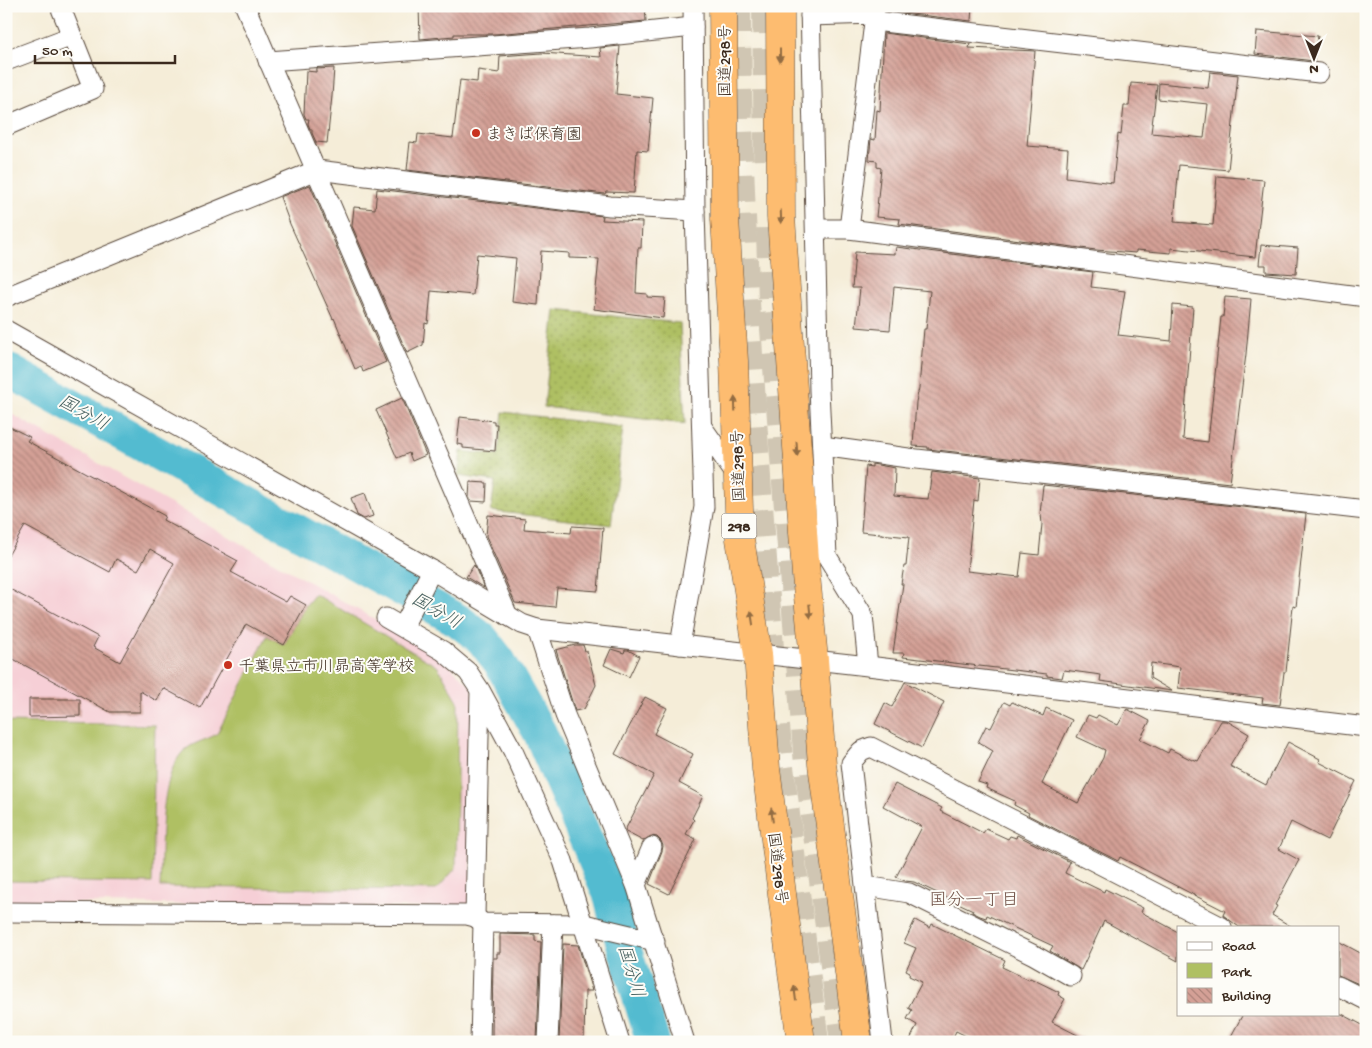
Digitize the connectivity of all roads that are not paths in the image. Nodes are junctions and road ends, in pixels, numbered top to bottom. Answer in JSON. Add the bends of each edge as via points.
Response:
{"nodes":[{"id":1,"x":60,"y":6,"type":"edge"},
{"id":2,"x":245,"y":6,"type":"edge"},
{"id":3,"x":693,"y":6,"type":"edge"},
{"id":4,"x":723,"y":6,"type":"edge"},
{"id":5,"x":780,"y":6,"type":"edge"},
{"id":6,"x":810,"y":11,"type":"edge"},
{"id":7,"x":874,"y":21,"type":"junction"},
{"id":8,"x":693,"y":27,"type":"junction"},
{"id":9,"x":72,"y":36,"type":"junction"},
{"id":10,"x":6,"y":61,"type":"edge"},
{"id":11,"x":268,"y":61,"type":"junction"},
{"id":12,"x":1319,"y":73,"type":"dead end"},
{"id":13,"x":6,"y":126,"type":"edge"},
{"id":14,"x":316,"y":170,"type":"junction"},
{"id":15,"x":695,"y":211,"type":"junction"},
{"id":16,"x":816,"y":229,"type":"junction"},
{"id":17,"x":849,"y":229,"type":"junction"},
{"id":18,"x":6,"y":297,"type":"edge"},
{"id":19,"x":1366,"y":297,"type":"edge"},
{"id":20,"x":6,"y":330,"type":"edge"},
{"id":21,"x":819,"y":390,"type":"junction"},
{"id":22,"x":794,"y":408,"type":"junction"},
{"id":23,"x":702,"y":427,"type":"junction"},
{"id":24,"x":822,"y":446,"type":"junction"},
{"id":25,"x":738,"y":478,"type":"junction"},
{"id":26,"x":1366,"y":510,"type":"edge"},
{"id":27,"x":430,"y":574,"type":"junction"},
{"id":28,"x":508,"y":616,"type":"junction"},
{"id":29,"x":537,"y":629,"type":"junction"},
{"id":30,"x":680,"y":645,"type":"junction"},
{"id":31,"x":758,"y":654,"type":"junction"},
{"id":32,"x":814,"y":660,"type":"junction"},
{"id":33,"x":868,"y":666,"type":"junction"},
{"id":34,"x":480,"y":690,"type":"junction"},
{"id":35,"x":1366,"y":727,"type":"edge"},
{"id":36,"x":652,"y":847,"type":"dead end"},
{"id":37,"x":636,"y":885,"type":"junction"},
{"id":38,"x":866,"y":886,"type":"junction"},
{"id":39,"x":6,"y":912,"type":"edge"},
{"id":40,"x":479,"y":920,"type":"junction"},
{"id":41,"x":553,"y":924,"type":"junction"},
{"id":42,"x":589,"y":926,"type":"junction"},
{"id":43,"x":1220,"y":926,"type":"edge"},
{"id":44,"x":650,"y":940,"type":"junction"},
{"id":45,"x":1071,"y":976,"type":"dead end"},
{"id":46,"x":1340,"y":987,"type":"edge"},
{"id":47,"x":1366,"y":1000,"type":"edge"},
{"id":48,"x":480,"y":1042,"type":"edge"},
{"id":49,"x":548,"y":1042,"type":"edge"},
{"id":50,"x":620,"y":1042,"type":"edge"},
{"id":51,"x":685,"y":1042,"type":"edge"},
{"id":52,"x":801,"y":1042,"type":"edge"},
{"id":53,"x":858,"y":1042,"type":"edge"},
{"id":54,"x":883,"y":1042,"type":"edge"}],
"edges":[{"from":1,"to":9,"type":"street"},
{"from":2,"to":11,"type":"street"},
{"from":3,"to":8,"type":"street"},
{"from":25,"to":4,"type":"highway","name":"国道298号","number":"298","one_way":true,"via":[[725,219]]},
{"from":5,"to":22,"type":"highway","one_way":true,"via":[[781,217]]},
{"from":6,"to":7,"type":"street","via":[[875,14]]},
{"from":6,"to":16,"type":"street"},
{"from":7,"to":12,"type":"street"},
{"from":7,"to":17,"type":"street"},
{"from":8,"to":11,"type":"street","via":[[590,38]]},
{"from":8,"to":15,"type":"street"},
{"from":9,"to":10,"type":"street"},
{"from":9,"to":13,"type":"street","via":[[93,89]]},
{"from":11,"to":14,"type":"street"},
{"from":14,"to":15,"type":"street","via":[[610,206]]},
{"from":14,"to":18,"type":"street"},
{"from":14,"to":28,"type":"street"},
{"from":15,"to":23,"type":"street"},
{"from":16,"to":17,"type":"street"},
{"from":16,"to":21,"type":"street"},
{"from":17,"to":19,"type":"street"},
{"from":20,"to":27,"type":"street"},
{"from":21,"to":22,"type":"street"},
{"from":21,"to":24,"type":"street"},
{"from":22,"to":32,"type":"highway","one_way":true},
{"from":23,"to":25,"type":"street"},
{"from":23,"to":30,"type":"street","via":[[704,507]]},
{"from":24,"to":26,"type":"street"},
{"from":24,"to":33,"type":"street","via":[[828,556],[864,615]]},
{"from":31,"to":25,"type":"highway","name":"国道298号","number":"298","one_way":true,"via":[[740,539]]},
{"from":27,"to":28,"type":"street"},
{"from":27,"to":34,"type":"street","via":[[398,621],[468,672]]},
{"from":28,"to":29,"type":"street"},
{"from":29,"to":30,"type":"street"},
{"from":29,"to":37,"type":"street","via":[[566,715]]},
{"from":30,"to":31,"type":"street"},
{"from":31,"to":32,"type":"street"},
{"from":52,"to":31,"type":"highway","name":"国道298号","number":"298","one_way":true,"via":[[766,768]]},
{"from":32,"to":33,"type":"street"},
{"from":32,"to":53,"type":"highway","via":[[822,764]]},
{"from":33,"to":35,"type":"street"},
{"from":34,"to":40,"type":"street"},
{"from":34,"to":42,"type":"street","via":[[537,802]]},
{"from":36,"to":37,"type":"street"},
{"from":37,"to":44,"type":"street"},
{"from":38,"to":43,"type":"street","via":[[851,763],[861,751],[871,747]]},
{"from":38,"to":45,"type":"street","via":[[909,893]]},
{"from":38,"to":54,"type":"street"},
{"from":39,"to":40,"type":"street","via":[[467,915]]},
{"from":40,"to":41,"type":"street"},
{"from":40,"to":48,"type":"street"},
{"from":41,"to":42,"type":"street"},
{"from":41,"to":49,"type":"street"},
{"from":42,"to":44,"type":"street"},
{"from":42,"to":50,"type":"street"},
{"from":44,"to":51,"type":"street"},
{"from":46,"to":47,"type":"street"}]}
